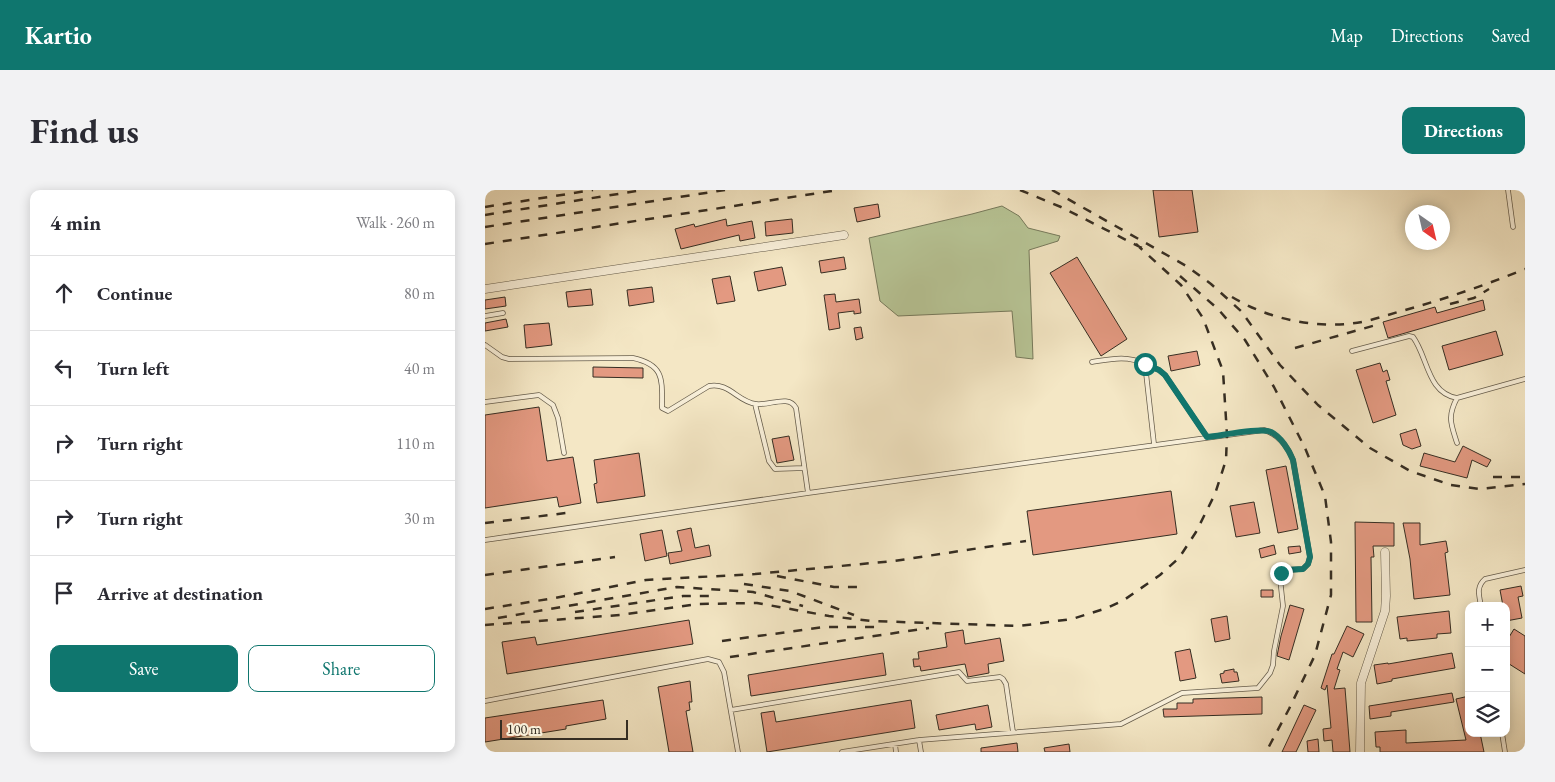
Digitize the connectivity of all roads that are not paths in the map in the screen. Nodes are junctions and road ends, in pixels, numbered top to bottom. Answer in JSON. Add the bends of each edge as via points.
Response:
{"nodes":[{"id":1,"x":1508,"y":190,"type":"edge"},
{"id":2,"x":1513,"y":227,"type":"dead end"},
{"id":3,"x":844,"y":235,"type":"dead end"},
{"id":4,"x":485,"y":289,"type":"edge"},
{"id":5,"x":503,"y":313,"type":"dead end"},
{"id":6,"x":485,"y":316,"type":"edge"},
{"id":7,"x":485,"y":345,"type":"edge"},
{"id":8,"x":1352,"y":351,"type":"dead end"},
{"id":9,"x":1092,"y":362,"type":"dead end"},
{"id":10,"x":1145,"y":364,"type":"junction"},
{"id":11,"x":1525,"y":379,"type":"edge"},
{"id":12,"x":1457,"y":398,"type":"junction"},
{"id":13,"x":485,"y":402,"type":"edge"},
{"id":14,"x":755,"y":404,"type":"junction"},
{"id":15,"x":1207,"y":437,"type":"junction"},
{"id":16,"x":1457,"y":443,"type":"dead end"},
{"id":17,"x":1155,"y":444,"type":"junction"},
{"id":18,"x":564,"y":453,"type":"dead end"},
{"id":19,"x":804,"y":468,"type":"junction"},
{"id":20,"x":808,"y":493,"type":"junction"},
{"id":21,"x":485,"y":540,"type":"edge"},
{"id":22,"x":1385,"y":552,"type":"dead end"},
{"id":23,"x":1525,"y":570,"type":"edge"},
{"id":24,"x":1480,"y":602,"type":"edge"},
{"id":25,"x":485,"y":701,"type":"edge"},
{"id":26,"x":731,"y":710,"type":"junction"},
{"id":27,"x":1013,"y":732,"type":"junction"},
{"id":28,"x":1503,"y":737,"type":"edge"},
{"id":29,"x":919,"y":740,"type":"junction"},
{"id":30,"x":895,"y":744,"type":"junction"},
{"id":31,"x":866,"y":750,"type":"edge"},
{"id":32,"x":738,"y":752,"type":"edge"},
{"id":33,"x":842,"y":752,"type":"edge"},
{"id":34,"x":896,"y":752,"type":"edge"},
{"id":35,"x":921,"y":752,"type":"edge"},
{"id":36,"x":1360,"y":752,"type":"edge"},
{"id":37,"x":1505,"y":752,"type":"edge"}],
"edges":[{"from":1,"to":2,"type":"lane"},
{"from":3,"to":4,"type":"street"},
{"from":5,"to":6,"type":"lane"},
{"from":7,"to":14,"type":"lane","via":[[509,359],[633,358],[647,361],[662,378],[662,408],[665,411],[716,384]]},
{"from":8,"to":12,"type":"lane","via":[[1413,337],[1431,379],[1448,397]]},
{"from":9,"to":10,"type":"lane","via":[[1121,357]]},
{"from":10,"to":15,"type":"lane","via":[[1165,375]]},
{"from":10,"to":17,"type":"lane"},
{"from":11,"to":12,"type":"lane"},
{"from":12,"to":16,"type":"lane","via":[[1450,412]]},
{"from":13,"to":18,"type":"lane","via":[[539,395],[553,405]]},
{"from":14,"to":19,"type":"lane","via":[[769,461],[775,469]]},
{"from":14,"to":19,"type":"lane","via":[[789,401],[794,404]]},
{"from":15,"to":17,"type":"lane"},
{"from":15,"to":27,"type":"lane","via":[[1264,430],[1277,437],[1293,460],[1310,557],[1303,569],[1281,573],[1283,606],[1270,673],[1258,688],[1182,693],[1121,724]]},
{"from":17,"to":20,"type":"lane"},
{"from":19,"to":20,"type":"lane"},
{"from":20,"to":21,"type":"lane"},
{"from":22,"to":36,"type":"street","via":[[1385,611],[1361,683]]},
{"from":23,"to":24,"type":"lane","via":[[1485,579],[1478,589]]},
{"from":25,"to":26,"type":"lane","via":[[708,659],[719,662],[724,672]]},
{"from":26,"to":27,"type":"lane","via":[[959,672],[967,681],[1003,679]]},
{"from":26,"to":32,"type":"lane"},
{"from":27,"to":29,"type":"lane"},
{"from":28,"to":37,"type":"lane"},
{"from":29,"to":30,"type":"lane"},
{"from":29,"to":35,"type":"lane"},
{"from":30,"to":31,"type":"lane"},
{"from":30,"to":34,"type":"lane"},
{"from":31,"to":33,"type":"lane"}]}
